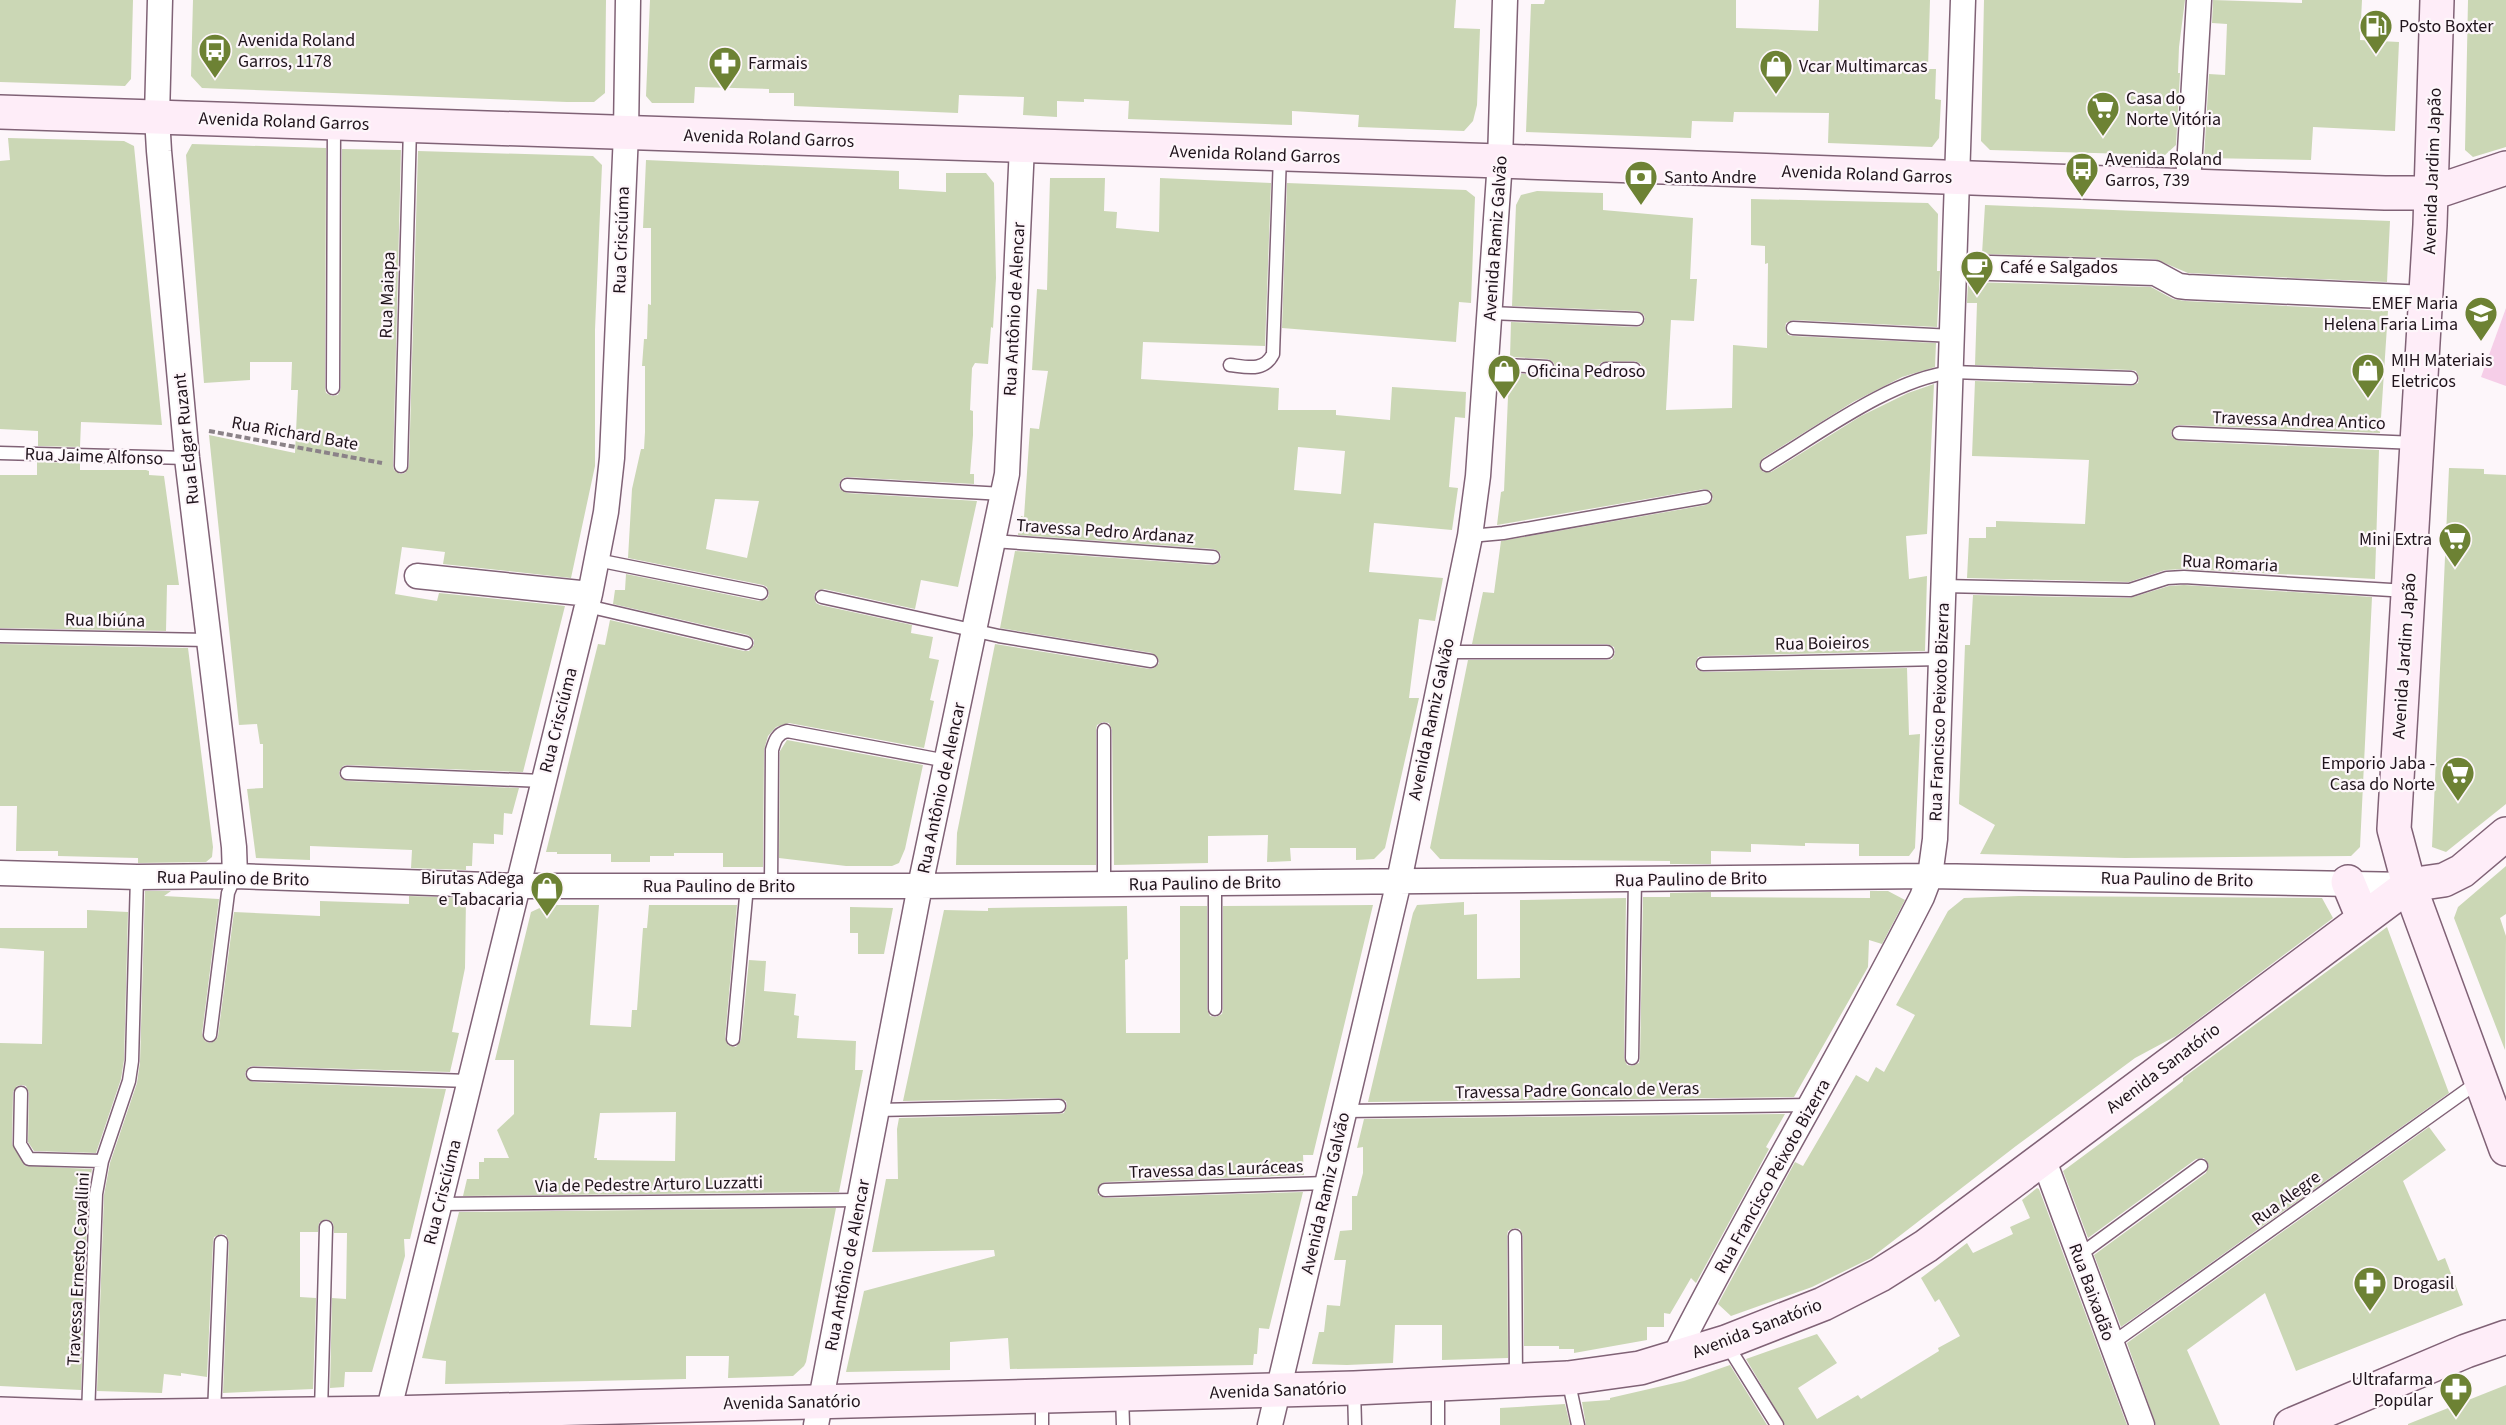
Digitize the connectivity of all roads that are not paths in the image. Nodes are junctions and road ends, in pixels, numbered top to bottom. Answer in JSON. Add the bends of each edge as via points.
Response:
{"nodes":[{"id":1,"x":159,"y":0,"type":"edge"},
{"id":2,"x":628,"y":0,"type":"edge"},
{"id":3,"x":1505,"y":0,"type":"edge"},
{"id":4,"x":1963,"y":0,"type":"edge"},
{"id":5,"x":2199,"y":0,"type":"edge"},
{"id":6,"x":2437,"y":0,"type":"edge"},
{"id":7,"x":0,"y":112,"type":"edge"},
{"id":8,"x":157,"y":117,"type":"junction"},
{"id":9,"x":334,"y":123,"type":"junction"},
{"id":10,"x":410,"y":125,"type":"junction"},
{"id":11,"x":626,"y":133,"type":"junction"},
{"id":12,"x":1022,"y":146,"type":"junction"},
{"id":13,"x":1280,"y":155,"type":"junction"},
{"id":14,"x":1500,"y":161,"type":"junction"},
{"id":15,"x":2506,"y":168,"type":"edge"},
{"id":16,"x":1959,"y":177,"type":"junction"},
{"id":17,"x":2188,"y":184,"type":"junction"},
{"id":18,"x":2432,"y":193,"type":"junction"},
{"id":19,"x":1956,"y":267,"type":"junction"},
{"id":20,"x":2426,"y":298,"type":"junction"},
{"id":21,"x":1490,"y":313,"type":"junction"},
{"id":22,"x":1637,"y":319,"type":"dead end"},
{"id":23,"x":1793,"y":328,"type":"dead end"},
{"id":24,"x":1953,"y":336,"type":"junction"},
{"id":25,"x":1486,"y":364,"type":"junction"},
{"id":26,"x":1230,"y":365,"type":"dead end"},
{"id":27,"x":1547,"y":367,"type":"dead end"},
{"id":28,"x":1606,"y":369,"type":"dead end"},
{"id":29,"x":1634,"y":369,"type":"dead end"},
{"id":30,"x":1952,"y":372,"type":"junction"},
{"id":31,"x":2131,"y":378,"type":"dead end"},
{"id":32,"x":333,"y":388,"type":"dead end"},
{"id":33,"x":2179,"y":433,"type":"dead end"},
{"id":34,"x":2417,"y":442,"type":"junction"},
{"id":35,"x":0,"y":453,"type":"edge"},
{"id":36,"x":187,"y":458,"type":"junction"},
{"id":37,"x":1767,"y":465,"type":"dead end"},
{"id":38,"x":401,"y":466,"type":"road end"},
{"id":39,"x":847,"y":485,"type":"dead end"},
{"id":40,"x":1003,"y":494,"type":"junction"},
{"id":41,"x":1705,"y":497,"type":"dead end"},
{"id":42,"x":1470,"y":536,"type":"junction"},
{"id":43,"x":993,"y":541,"type":"junction"},
{"id":44,"x":1214,"y":557,"type":"dead end"},
{"id":45,"x":597,"y":560,"type":"junction"},
{"id":46,"x":417,"y":576,"type":"dead end"},
{"id":47,"x":1943,"y":586,"type":"junction"},
{"id":48,"x":2408,"y":591,"type":"junction"},
{"id":49,"x":761,"y":593,"type":"dead end"},
{"id":50,"x":822,"y":597,"type":"dead end"},
{"id":51,"x":588,"y":600,"type":"junction"},
{"id":52,"x":973,"y":630,"type":"junction"},
{"id":53,"x":0,"y":636,"type":"edge"},
{"id":54,"x":208,"y":640,"type":"junction"},
{"id":55,"x":746,"y":643,"type":"dead end"},
{"id":56,"x":1445,"y":652,"type":"junction"},
{"id":57,"x":1607,"y":652,"type":"dead end"},
{"id":58,"x":1941,"y":659,"type":"junction"},
{"id":59,"x":1151,"y":661,"type":"dead end"},
{"id":60,"x":1703,"y":664,"type":"dead end"},
{"id":61,"x":1104,"y":730,"type":"dead end"},
{"id":62,"x":947,"y":762,"type":"junction"},
{"id":63,"x":347,"y":773,"type":"dead end"},
{"id":64,"x":542,"y":781,"type":"junction"},
{"id":65,"x":2506,"y":834,"type":"edge"},
{"id":66,"x":0,"y":873,"type":"edge"},
{"id":67,"x":236,"y":876,"type":"junction"},
{"id":68,"x":1930,"y":876,"type":"junction"},
{"id":69,"x":137,"y":877,"type":"junction"},
{"id":70,"x":1635,"y":879,"type":"junction"},
{"id":71,"x":1399,"y":880,"type":"junction"},
{"id":72,"x":2348,"y":882,"type":"junction"},
{"id":73,"x":1215,"y":883,"type":"junction"},
{"id":74,"x":1104,"y":884,"type":"junction"},
{"id":75,"x":2409,"y":885,"type":"junction"},
{"id":76,"x":516,"y":886,"type":"junction"},
{"id":77,"x":747,"y":886,"type":"junction"},
{"id":78,"x":771,"y":886,"type":"junction"},
{"id":79,"x":920,"y":886,"type":"junction"},
{"id":80,"x":2363,"y":918,"type":"junction"},
{"id":81,"x":1215,"y":1009,"type":"dead end"},
{"id":82,"x":210,"y":1035,"type":"dead end"},
{"id":83,"x":733,"y":1039,"type":"dead end"},
{"id":84,"x":1632,"y":1058,"type":"dead end"},
{"id":85,"x":252,"y":1074,"type":"dead end"},
{"id":86,"x":2481,"y":1080,"type":"junction"},
{"id":87,"x":469,"y":1081,"type":"junction"},
{"id":88,"x":21,"y":1093,"type":"dead end"},
{"id":89,"x":1811,"y":1105,"type":"junction"},
{"id":90,"x":1059,"y":1106,"type":"dead end"},
{"id":91,"x":877,"y":1110,"type":"junction"},
{"id":92,"x":1344,"y":1111,"type":"junction"},
{"id":93,"x":2506,"y":1149,"type":"edge"},
{"id":94,"x":2043,"y":1158,"type":"junction"},
{"id":95,"x":102,"y":1161,"type":"junction"},
{"id":96,"x":2201,"y":1166,"type":"dead end"},
{"id":97,"x":1327,"y":1183,"type":"junction"},
{"id":98,"x":1105,"y":1190,"type":"dead end"},
{"id":99,"x":860,"y":1200,"type":"junction"},
{"id":100,"x":439,"y":1204,"type":"junction"},
{"id":101,"x":326,"y":1227,"type":"dead end"},
{"id":102,"x":1515,"y":1236,"type":"dead end"},
{"id":103,"x":221,"y":1242,"type":"dead end"},
{"id":104,"x":2078,"y":1256,"type":"junction"},
{"id":105,"x":2506,"y":1337,"type":"edge"},
{"id":106,"x":1726,"y":1342,"type":"junction"},
{"id":107,"x":2111,"y":1344,"type":"junction"},
{"id":108,"x":1673,"y":1359,"type":"junction"},
{"id":109,"x":1568,"y":1378,"type":"junction"},
{"id":110,"x":1516,"y":1381,"type":"junction"},
{"id":111,"x":1438,"y":1385,"type":"junction"},
{"id":112,"x":1354,"y":1388,"type":"junction"},
{"id":113,"x":1278,"y":1390,"type":"junction"},
{"id":114,"x":1123,"y":1409,"type":"edge"},
{"id":115,"x":1042,"y":1410,"type":"edge"},
{"id":116,"x":818,"y":1413,"type":"edge"},
{"id":117,"x":0,"y":1414,"type":"edge"},
{"id":118,"x":321,"y":1414,"type":"junction"},
{"id":119,"x":88,"y":1417,"type":"junction"},
{"id":120,"x":532,"y":1417,"type":"edge"},
{"id":121,"x":210,"y":1418,"type":"edge"},
{"id":122,"x":387,"y":1419,"type":"edge"},
{"id":123,"x":1270,"y":1425,"type":"edge"},
{"id":124,"x":1355,"y":1425,"type":"edge"},
{"id":125,"x":1438,"y":1425,"type":"edge"},
{"id":126,"x":1578,"y":1425,"type":"edge"},
{"id":127,"x":1777,"y":1425,"type":"edge"},
{"id":128,"x":2142,"y":1425,"type":"edge"},
{"id":129,"x":2291,"y":1425,"type":"edge"}],
"edges":[{"from":1,"to":8,"type":"street","name":"Rua Edgar Ruzant"},
{"from":2,"to":11,"type":"street","name":"Rua Crisciúma"},
{"from":3,"to":14,"type":"street","name":"Avenida Ramiz Galvão"},
{"from":4,"to":16,"type":"street","name":"Rua Francisco Peixoto Bizerra"},
{"from":5,"to":17,"type":"street"},
{"from":6,"to":18,"type":"main road","name":"Avenida Jardim Japão"},
{"from":7,"to":8,"type":"main road","name":"Avenida Roland Garros"},
{"from":8,"to":9,"type":"main road","name":"Avenida Roland Garros"},
{"from":8,"to":36,"type":"street","name":"Rua Edgar Ruzant"},
{"from":9,"to":10,"type":"main road","name":"Avenida Roland Garros"},
{"from":9,"to":32,"type":"lane"},
{"from":10,"to":11,"type":"main road","name":"Avenida Roland Garros"},
{"from":10,"to":38,"type":"lane","name":"Rua Maiapa"},
{"from":11,"to":12,"type":"main road","name":"Avenida Roland Garros"},
{"from":11,"to":45,"type":"street","name":"Rua Crisciúma","via":[[612,458]]},
{"from":12,"to":13,"type":"main road","name":"Avenida Roland Garros"},
{"from":12,"to":40,"type":"street","name":"Rua Antônio de Alencar"},
{"from":13,"to":14,"type":"main road","name":"Avenida Roland Garros"},
{"from":13,"to":26,"type":"lane","via":[[1273,354],[1263,366]]},
{"from":14,"to":16,"type":"main road","name":"Avenida Roland Garros"},
{"from":14,"to":21,"type":"street","name":"Avenida Ramiz Galvão"},
{"from":15,"to":18,"type":"main road","name":"Avenida Roland Garros"},
{"from":16,"to":17,"type":"main road","name":"Avenida Roland Garros"},
{"from":16,"to":19,"type":"street","name":"Rua Francisco Peixoto Bizerra"},
{"from":17,"to":18,"type":"main road","name":"Avenida Roland Garros"},
{"from":18,"to":20,"type":"main road","name":"Avenida Jardim Japão"},
{"from":19,"to":20,"type":"street","via":[[2149,272],[2187,287]]},
{"from":19,"to":24,"type":"street","name":"Rua Francisco Peixoto Bizerra"},
{"from":20,"to":34,"type":"main road","name":"Avenida Jardim Japão"},
{"from":21,"to":22,"type":"lane"},
{"from":21,"to":25,"type":"street","name":"Avenida Ramiz Galvão"},
{"from":23,"to":24,"type":"lane"},
{"from":24,"to":30,"type":"street","name":"Rua Francisco Peixoto Bizerra"},
{"from":25,"to":27,"type":"lane"},
{"from":25,"to":42,"type":"street","name":"Avenida Ramiz Galvão"},
{"from":28,"to":29,"type":"lane"},
{"from":30,"to":31,"type":"lane"},
{"from":30,"to":37,"type":"lane","via":[[1931,374],[1908,383]]},
{"from":30,"to":47,"type":"street","name":"Rua Francisco Peixoto Bizerra"},
{"from":33,"to":34,"type":"lane","name":"Travessa Andrea Antico"},
{"from":34,"to":48,"type":"main road","name":"Avenida Jardim Japão"},
{"from":35,"to":36,"type":"lane","name":"Rua Jaime Alfonso"},
{"from":36,"to":54,"type":"street","name":"Rua Edgar Ruzant"},
{"from":39,"to":40,"type":"lane"},
{"from":40,"to":43,"type":"street","name":"Rua Antônio de Alencar"},
{"from":41,"to":42,"type":"lane"},
{"from":42,"to":56,"type":"street","name":"Avenida Ramiz Galvão"},
{"from":43,"to":44,"type":"lane","name":"Travessa Pedro Ardanaz"},
{"from":43,"to":52,"type":"street","name":"Rua Antônio de Alencar"},
{"from":45,"to":49,"type":"lane"},
{"from":45,"to":51,"type":"street","name":"Rua Crisciúma"},
{"from":46,"to":51,"type":"street"},
{"from":47,"to":48,"type":"lane","name":"Rua Romaria","via":[[2130,590],[2167,578],[2184,577]]},
{"from":47,"to":58,"type":"street","name":"Rua Francisco Peixoto Bizerra"},
{"from":48,"to":75,"type":"main road","name":"Avenida Jardim Japão","via":[[2394,829]]},
{"from":50,"to":52,"type":"lane"},
{"from":51,"to":55,"type":"lane"},
{"from":51,"to":64,"type":"street","name":"Rua Crisciúma"},
{"from":52,"to":59,"type":"lane"},
{"from":52,"to":62,"type":"street","name":"Rua Antônio de Alencar"},
{"from":53,"to":54,"type":"lane","name":"Rua Ibiúna"},
{"from":54,"to":67,"type":"street","name":"Rua Edgar Ruzant"},
{"from":56,"to":57,"type":"lane"},
{"from":56,"to":71,"type":"street","name":"Avenida Ramiz Galvão"},
{"from":58,"to":60,"type":"lane","name":"Rua Boieiros"},
{"from":58,"to":68,"type":"street","name":"Rua Francisco Peixoto Bizerra","via":[[1935,839]]},
{"from":61,"to":74,"type":"lane"},
{"from":62,"to":78,"type":"lane","via":[[788,731],[780,733],[772,750]]},
{"from":62,"to":79,"type":"street","name":"Rua Antônio de Alencar"},
{"from":63,"to":64,"type":"lane"},
{"from":64,"to":76,"type":"street","name":"Rua Crisciúma"},
{"from":65,"to":75,"type":"main road","via":[[2462,871],[2444,880]]},
{"from":66,"to":69,"type":"street","name":"Rua Paulino de Brito"},
{"from":67,"to":69,"type":"street","name":"Rua Paulino de Brito"},
{"from":67,"to":76,"type":"street","name":"Rua Paulino de Brito"},
{"from":67,"to":82,"type":"lane","via":[[228,893]]},
{"from":68,"to":70,"type":"street","name":"Rua Paulino de Brito"},
{"from":68,"to":72,"type":"street","name":"Rua Paulino de Brito"},
{"from":68,"to":89,"type":"street","name":"Rua Francisco Peixoto Bizerra"},
{"from":69,"to":95,"type":"lane","name":"Travessa Ernesto Cavallini","via":[[132,1061]]},
{"from":70,"to":71,"type":"street","name":"Rua Paulino de Brito"},
{"from":70,"to":84,"type":"lane"},
{"from":71,"to":73,"type":"street","name":"Rua Paulino de Brito"},
{"from":71,"to":92,"type":"street","name":"Avenida Ramiz Galvão"},
{"from":72,"to":75,"type":"street","name":"Rua Paulino de Brito"},
{"from":72,"to":80,"type":"main road"},
{"from":73,"to":74,"type":"street","name":"Rua Paulino de Brito"},
{"from":73,"to":81,"type":"lane"},
{"from":74,"to":79,"type":"street","name":"Rua Paulino de Brito"},
{"from":75,"to":80,"type":"main road","name":"Avenida Sanatório"},
{"from":75,"to":86,"type":"main road","name":"Avenida Jardim Japão"},
{"from":76,"to":77,"type":"street","name":"Rua Paulino de Brito"},
{"from":76,"to":87,"type":"street","name":"Rua Crisciúma"},
{"from":77,"to":78,"type":"street","name":"Rua Paulino de Brito"},
{"from":77,"to":83,"type":"lane"},
{"from":78,"to":79,"type":"street","name":"Rua Paulino de Brito"},
{"from":79,"to":91,"type":"street","name":"Rua Antônio de Alencar"},
{"from":80,"to":94,"type":"main road","name":"Avenida Sanatório"},
{"from":85,"to":87,"type":"lane"},
{"from":86,"to":93,"type":"main road","name":"Avenida Jardim Japão"},
{"from":86,"to":107,"type":"lane","name":"Rua Alegre"},
{"from":87,"to":100,"type":"street","name":"Rua Crisciúma"},
{"from":88,"to":95,"type":"lane","via":[[20,1144],[28,1159]]},
{"from":89,"to":92,"type":"lane","name":"Travessa Padre Goncalo de Veras"},
{"from":89,"to":108,"type":"street","name":"Rua Francisco Peixoto Bizerra"},
{"from":90,"to":91,"type":"lane"},
{"from":91,"to":99,"type":"street","name":"Rua Antônio de Alencar"},
{"from":92,"to":97,"type":"street","name":"Avenida Ramiz Galvão"},
{"from":94,"to":104,"type":"street","name":"Rua Baixadão"},
{"from":94,"to":106,"type":"main road","name":"Avenida Sanatório","via":[[1926,1246],[1880,1275],[1823,1304]]},
{"from":95,"to":119,"type":"lane","name":"Travessa Ernesto Cavallini","via":[[96,1194]]},
{"from":96,"to":104,"type":"lane"},
{"from":97,"to":98,"type":"lane","name":"Travessa das Lauráceas"},
{"from":97,"to":113,"type":"street","name":"Avenida Ramiz Galvão"},
{"from":99,"to":100,"type":"lane","name":"Via de Pedestre Arturo Luzzatti"},
{"from":99,"to":116,"type":"street","name":"Rua Antônio de Alencar"},
{"from":100,"to":122,"type":"street","name":"Rua Crisciúma"},
{"from":101,"to":118,"type":"lane"},
{"from":102,"to":110,"type":"lane"},
{"from":103,"to":121,"type":"lane"},
{"from":104,"to":107,"type":"street","name":"Rua Baixadão"},
{"from":105,"to":129,"type":"main road"},
{"from":106,"to":108,"type":"main road","name":"Avenida Sanatório"},
{"from":106,"to":127,"type":"lane"},
{"from":107,"to":128,"type":"street","name":"Rua Baixadão"},
{"from":108,"to":109,"type":"main road","name":"Avenida Sanatório"},
{"from":109,"to":110,"type":"main road","name":"Avenida Sanatório"},
{"from":109,"to":126,"type":"lane"},
{"from":110,"to":111,"type":"main road","name":"Avenida Sanatório"},
{"from":111,"to":112,"type":"main road","name":"Avenida Sanatório"},
{"from":111,"to":125,"type":"lane"},
{"from":112,"to":113,"type":"main road","name":"Avenida Sanatório"},
{"from":112,"to":124,"type":"lane"},
{"from":113,"to":114,"type":"main road","name":"Avenida Sanatório"},
{"from":113,"to":123,"type":"street","name":"Avenida Ramiz Galvão"},
{"from":114,"to":115,"type":"main road","name":"Avenida Sanatório"},
{"from":115,"to":116,"type":"main road","name":"Avenida Sanatório","via":[[918,1407]]},
{"from":116,"to":120,"type":"main road","name":"Avenida Sanatório"},
{"from":117,"to":119,"type":"main road","name":"Avenida Sanatório"},
{"from":118,"to":121,"type":"main road","name":"Avenida Sanatório"},
{"from":118,"to":122,"type":"main road","name":"Avenida Sanatório"},
{"from":119,"to":121,"type":"main road","name":"Avenida Sanatório"},
{"from":120,"to":122,"type":"main road","name":"Avenida Sanatório"}]}
